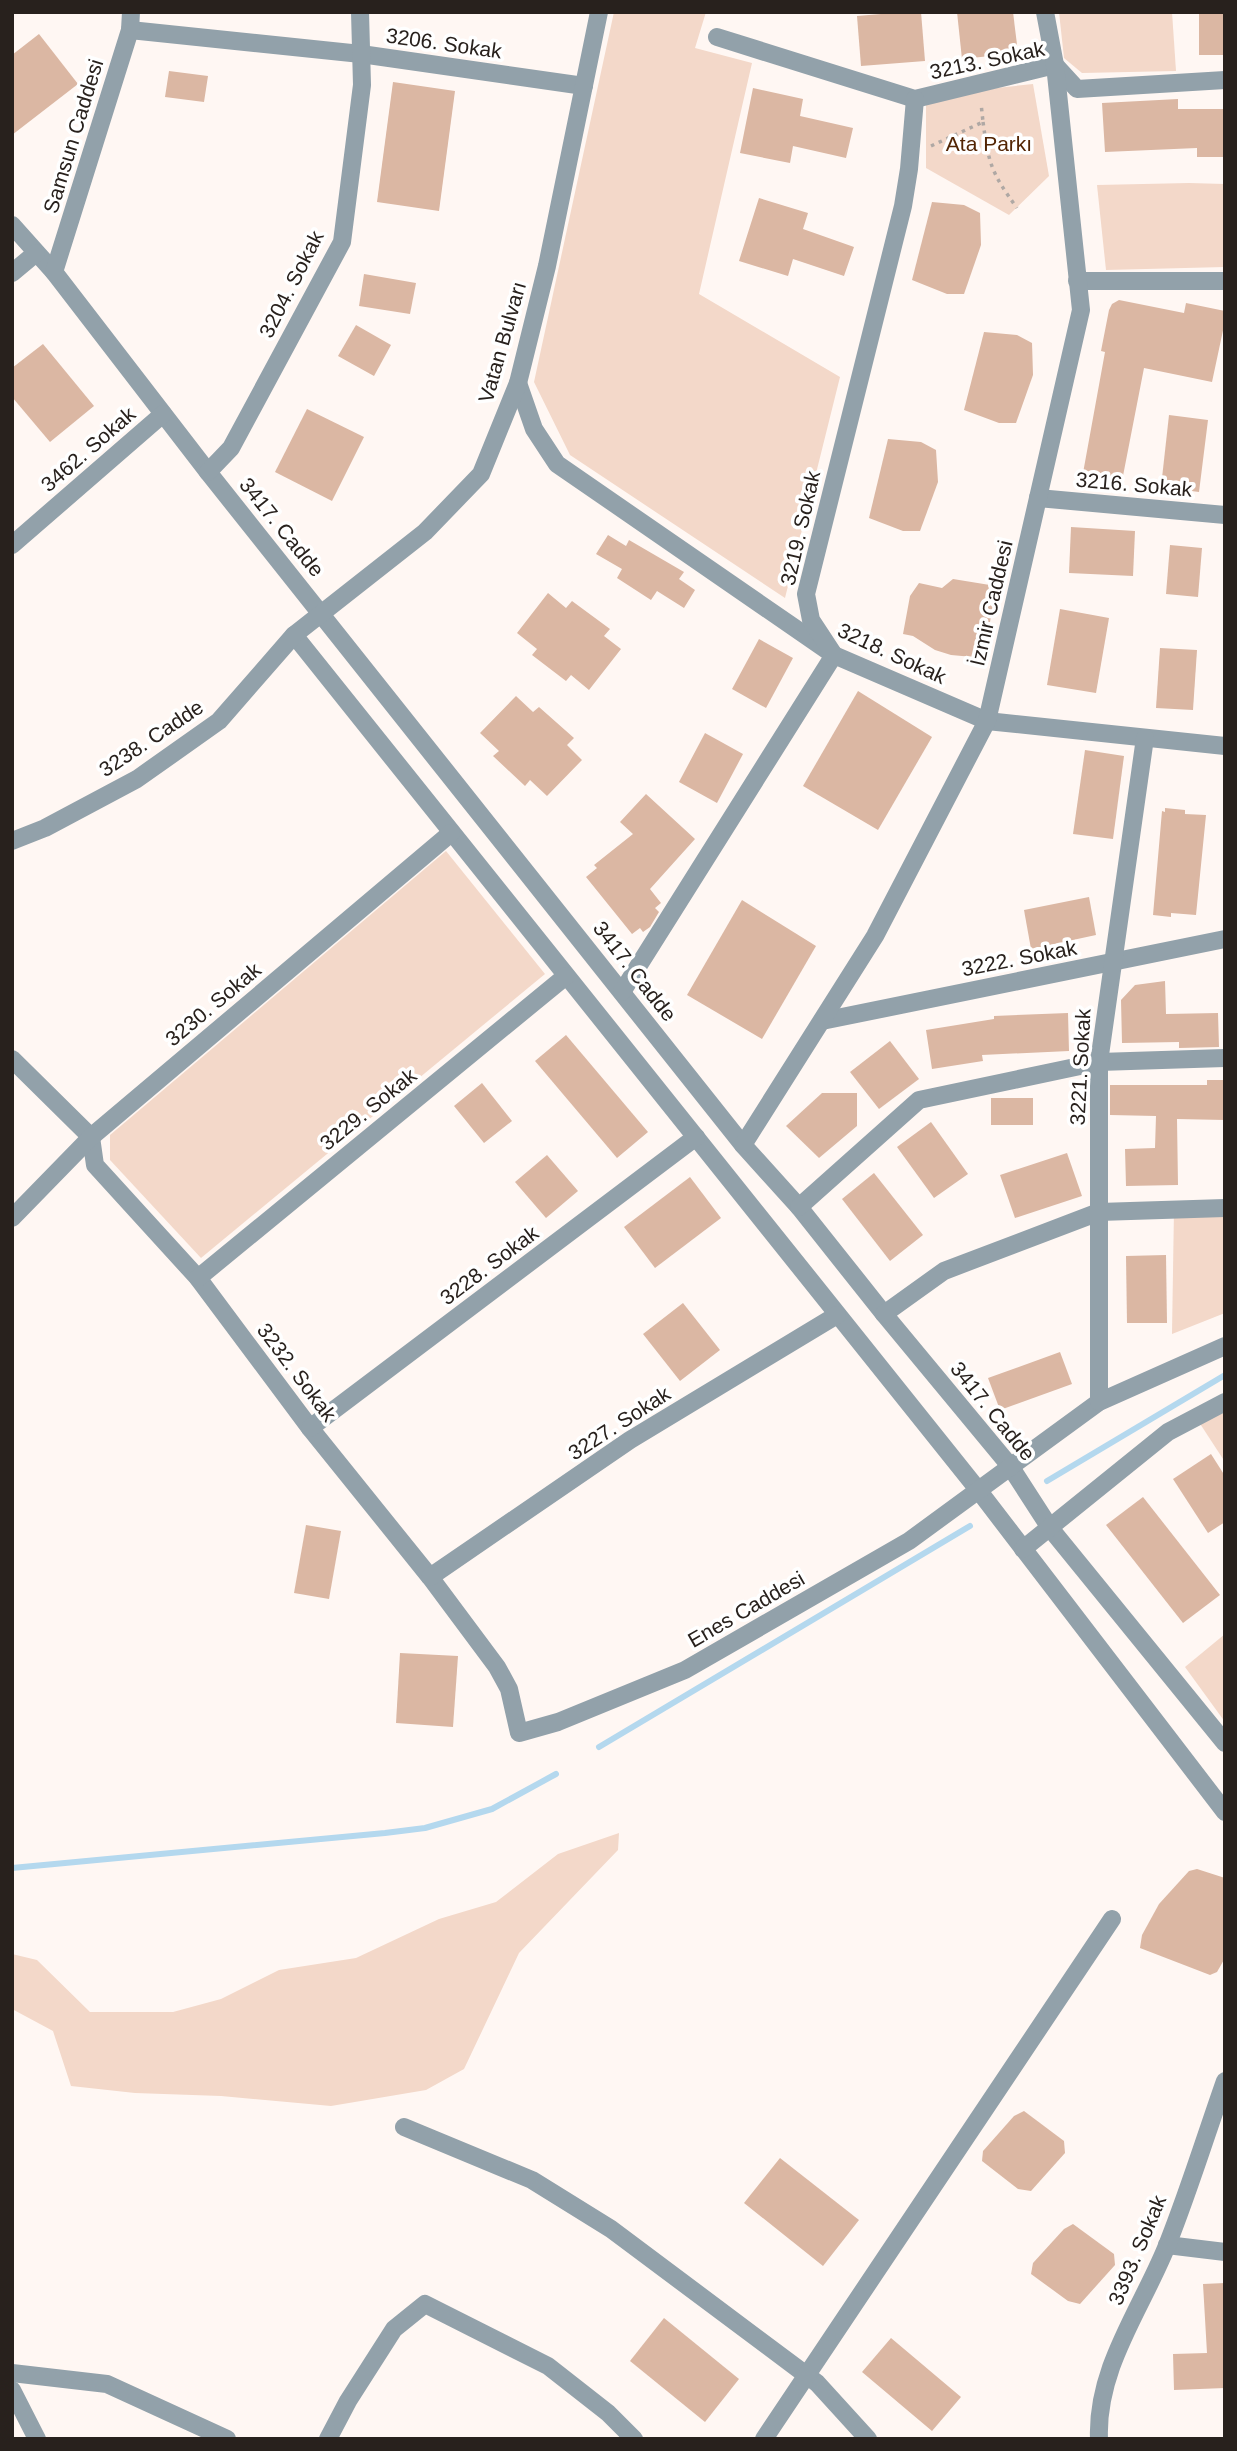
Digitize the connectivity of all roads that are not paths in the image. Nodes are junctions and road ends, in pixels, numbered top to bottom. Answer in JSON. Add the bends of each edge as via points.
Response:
{"nodes":[{"id":1,"x":360,"y":12,"type":"edge"},
{"id":2,"x":599,"y":12,"type":"edge"},
{"id":3,"x":1045,"y":12,"type":"edge"},
{"id":4,"x":130,"y":21,"type":"edge"},
{"id":5,"x":717,"y":37,"type":"dead end"},
{"id":6,"x":361,"y":54,"type":"junction"},
{"id":7,"x":1055,"y":65,"type":"junction"},
{"id":8,"x":1225,"y":80,"type":"edge"},
{"id":9,"x":584,"y":86,"type":"junction"},
{"id":10,"x":915,"y":100,"type":"junction"},
{"id":11,"x":12,"y":225,"type":"edge"},
{"id":12,"x":36,"y":253,"type":"junction"},
{"id":13,"x":54,"y":272,"type":"junction"},
{"id":14,"x":12,"y":273,"type":"edge"},
{"id":15,"x":1077,"y":281,"type":"junction"},
{"id":16,"x":1225,"y":281,"type":"edge"},
{"id":17,"x":518,"y":383,"type":"junction"},
{"id":18,"x":163,"y":414,"type":"junction"},
{"id":19,"x":208,"y":472,"type":"junction"},
{"id":20,"x":1038,"y":498,"type":"junction"},
{"id":21,"x":1225,"y":515,"type":"edge"},
{"id":22,"x":12,"y":545,"type":"edge"},
{"id":23,"x":322,"y":613,"type":"junction"},
{"id":24,"x":294,"y":635,"type":"junction"},
{"id":25,"x":834,"y":655,"type":"junction"},
{"id":26,"x":988,"y":721,"type":"junction"},
{"id":27,"x":1145,"y":738,"type":"junction"},
{"id":28,"x":1225,"y":746,"type":"edge"},
{"id":29,"x":452,"y":833,"type":"junction"},
{"id":30,"x":12,"y":841,"type":"edge"},
{"id":31,"x":1225,"y":939,"type":"edge"},
{"id":32,"x":1112,"y":962,"type":"junction"},
{"id":33,"x":566,"y":976,"type":"junction"},
{"id":34,"x":622,"y":992,"type":"junction"},
{"id":35,"x":822,"y":1021,"type":"junction"},
{"id":36,"x":1225,"y":1058,"type":"edge"},
{"id":37,"x":12,"y":1059,"type":"edge"},
{"id":38,"x":1099,"y":1062,"type":"junction"},
{"id":39,"x":90,"y":1137,"type":"junction"},
{"id":40,"x":696,"y":1138,"type":"junction"},
{"id":41,"x":743,"y":1145,"type":"junction"},
{"id":42,"x":799,"y":1207,"type":"junction"},
{"id":43,"x":1225,"y":1208,"type":"edge"},
{"id":44,"x":1099,"y":1212,"type":"junction"},
{"id":45,"x":12,"y":1217,"type":"edge"},
{"id":46,"x":198,"y":1278,"type":"junction"},
{"id":47,"x":884,"y":1314,"type":"junction"},
{"id":48,"x":837,"y":1315,"type":"junction"},
{"id":49,"x":1225,"y":1346,"type":"edge"},
{"id":50,"x":1099,"y":1402,"type":"junction"},
{"id":51,"x":1225,"y":1402,"type":"edge"},
{"id":52,"x":310,"y":1428,"type":"junction"},
{"id":53,"x":1010,"y":1466,"type":"junction"},
{"id":54,"x":978,"y":1491,"type":"junction"},
{"id":55,"x":1050,"y":1528,"type":"junction"},
{"id":56,"x":1023,"y":1549,"type":"junction"},
{"id":57,"x":430,"y":1577,"type":"junction"},
{"id":58,"x":519,"y":1732,"type":"joint"},
{"id":59,"x":1225,"y":1743,"type":"edge"},
{"id":60,"x":1225,"y":1812,"type":"edge"},
{"id":61,"x":1112,"y":1919,"type":"dead end"},
{"id":62,"x":1225,"y":2081,"type":"edge"},
{"id":63,"x":404,"y":2127,"type":"dead end"},
{"id":64,"x":1167,"y":2245,"type":"junction"},
{"id":65,"x":1225,"y":2252,"type":"edge"},
{"id":66,"x":12,"y":2373,"type":"edge"},
{"id":67,"x":806,"y":2375,"type":"junction"},
{"id":68,"x":12,"y":2390,"type":"edge"},
{"id":69,"x":37,"y":2439,"type":"edge"},
{"id":70,"x":227,"y":2439,"type":"edge"},
{"id":71,"x":328,"y":2439,"type":"edge"},
{"id":72,"x":634,"y":2439,"type":"edge"},
{"id":73,"x":764,"y":2439,"type":"edge"},
{"id":74,"x":868,"y":2439,"type":"edge"},
{"id":75,"x":1100,"y":2439,"type":"edge"}],
"edges":[{"from":1,"to":6,"type":"street","name":"3204. Sokak"},
{"from":2,"to":9,"type":"street","name":"Vatan Bulvarı"},
{"from":3,"to":7,"type":"street","name":"İzmir Caddesi"},
{"from":4,"to":6,"type":"street","name":"3206. Sokak"},
{"from":4,"to":13,"type":"street","name":"Samsun Caddesi"},
{"from":5,"to":10,"type":"street","name":"3213. Sokak"},
{"from":6,"to":9,"type":"street","name":"3206. Sokak"},
{"from":6,"to":19,"type":"street","name":"3204. Sokak","via":[[362,85],[342,242],[231,448]]},
{"from":7,"to":8,"type":"street","name":"3213. Sokak","via":[[1077,89]]},
{"from":7,"to":10,"type":"street","name":"3213. Sokak"},
{"from":7,"to":15,"type":"street","name":"İzmir Caddesi"},
{"from":9,"to":17,"type":"street","name":"Vatan Bulvarı"},
{"from":10,"to":25,"type":"street","name":"3219. Sokak","via":[[903,206],[806,594],[811,620]]},
{"from":11,"to":12,"type":"street","name":"3417. Cadde"},
{"from":12,"to":13,"type":"street","name":"3417. Cadde"},
{"from":12,"to":14,"type":"street"},
{"from":13,"to":18,"type":"street","name":"3417. Cadde"},
{"from":15,"to":16,"type":"street"},
{"from":15,"to":20,"type":"street","name":"İzmir Caddesi","via":[[1081,310]]},
{"from":17,"to":23,"type":"street","name":"Vatan Bulvarı","via":[[481,474],[425,532]]},
{"from":17,"to":25,"type":"street","name":"3218. Sokak","via":[[534,429],[557,464]]},
{"from":18,"to":19,"type":"street","name":"3417. Cadde"},
{"from":18,"to":22,"type":"street","name":"3462. Sokak"},
{"from":19,"to":23,"type":"street","name":"3417. Cadde"},
{"from":20,"to":21,"type":"street","name":"3216. Sokak"},
{"from":20,"to":26,"type":"street","name":"İzmir Caddesi"},
{"from":23,"to":24,"type":"street","name":"3238. Cadde"},
{"from":23,"to":34,"type":"street","name":"3417. Cadde"},
{"from":24,"to":29,"type":"street"},
{"from":24,"to":30,"type":"street","name":"3238. Cadde","via":[[219,721],[137,779]]},
{"from":25,"to":26,"type":"street","name":"3218. Sokak"},
{"from":25,"to":34,"type":"street"},
{"from":26,"to":27,"type":"street","name":"3218. Sokak"},
{"from":26,"to":35,"type":"street","name":"İzmir Caddesi","via":[[876,936]]},
{"from":27,"to":28,"type":"street","name":"3218. Sokak"},
{"from":27,"to":32,"type":"street","name":"3221. Sokak"},
{"from":29,"to":33,"type":"street"},
{"from":29,"to":39,"type":"street","name":"3230. Sokak"},
{"from":31,"to":32,"type":"street","name":"3222. Sokak"},
{"from":32,"to":35,"type":"street","name":"3222. Sokak"},
{"from":32,"to":38,"type":"street","name":"3221. Sokak"},
{"from":33,"to":40,"type":"street"},
{"from":33,"to":46,"type":"street","name":"3229. Sokak"},
{"from":34,"to":41,"type":"street","name":"3417. Cadde"},
{"from":35,"to":41,"type":"street","name":"İzmir Caddesi"},
{"from":36,"to":38,"type":"street"},
{"from":37,"to":39,"type":"street","name":"3232. Sokak"},
{"from":38,"to":42,"type":"street","via":[[919,1100]]},
{"from":38,"to":44,"type":"street","name":"3221. Sokak"},
{"from":39,"to":45,"type":"street","name":"3230. Sokak"},
{"from":39,"to":46,"type":"street","name":"3232. Sokak","via":[[95,1165]]},
{"from":40,"to":48,"type":"street"},
{"from":40,"to":52,"type":"street","name":"3228. Sokak"},
{"from":41,"to":42,"type":"street","name":"3417. Cadde"},
{"from":42,"to":47,"type":"street","name":"3417. Cadde"},
{"from":43,"to":44,"type":"street"},
{"from":44,"to":47,"type":"street","via":[[944,1271]]},
{"from":44,"to":50,"type":"street","name":"3221. Sokak"},
{"from":46,"to":52,"type":"street","name":"3232. Sokak"},
{"from":47,"to":53,"type":"street","name":"3417. Cadde"},
{"from":48,"to":54,"type":"street"},
{"from":48,"to":57,"type":"street","name":"3227. Sokak","via":[[630,1440]]},
{"from":49,"to":50,"type":"street"},
{"from":50,"to":53,"type":"street"},
{"from":51,"to":55,"type":"street","via":[[1168,1433]]},
{"from":52,"to":57,"type":"street","name":"3232. Sokak"},
{"from":53,"to":54,"type":"street","name":"Enes Caddesi"},
{"from":53,"to":55,"type":"street","name":"3417. Cadde"},
{"from":54,"to":56,"type":"street"},
{"from":54,"to":58,"type":"street","name":"Enes Caddesi","via":[[909,1541],[685,1670],[558,1723]]},
{"from":55,"to":56,"type":"street"},
{"from":55,"to":59,"type":"street","name":"3417. Cadde"},
{"from":56,"to":60,"type":"street"},
{"from":57,"to":58,"type":"street","name":"3232. Sokak","via":[[497,1667],[509,1689]]},
{"from":61,"to":67,"type":"street"},
{"from":62,"to":64,"type":"street","name":"3393. Sokak"},
{"from":63,"to":67,"type":"street","via":[[532,2180],[611,2229]]},
{"from":64,"to":65,"type":"street"},
{"from":64,"to":75,"type":"street","name":"3393. Sokak","via":[[1105,2385]]},
{"from":66,"to":70,"type":"street","via":[[107,2384]]},
{"from":67,"to":73,"type":"street"},
{"from":67,"to":74,"type":"street"},
{"from":68,"to":69,"type":"street"},
{"from":71,"to":72,"type":"street","via":[[394,2329],[425,2304],[548,2366]]}]}
